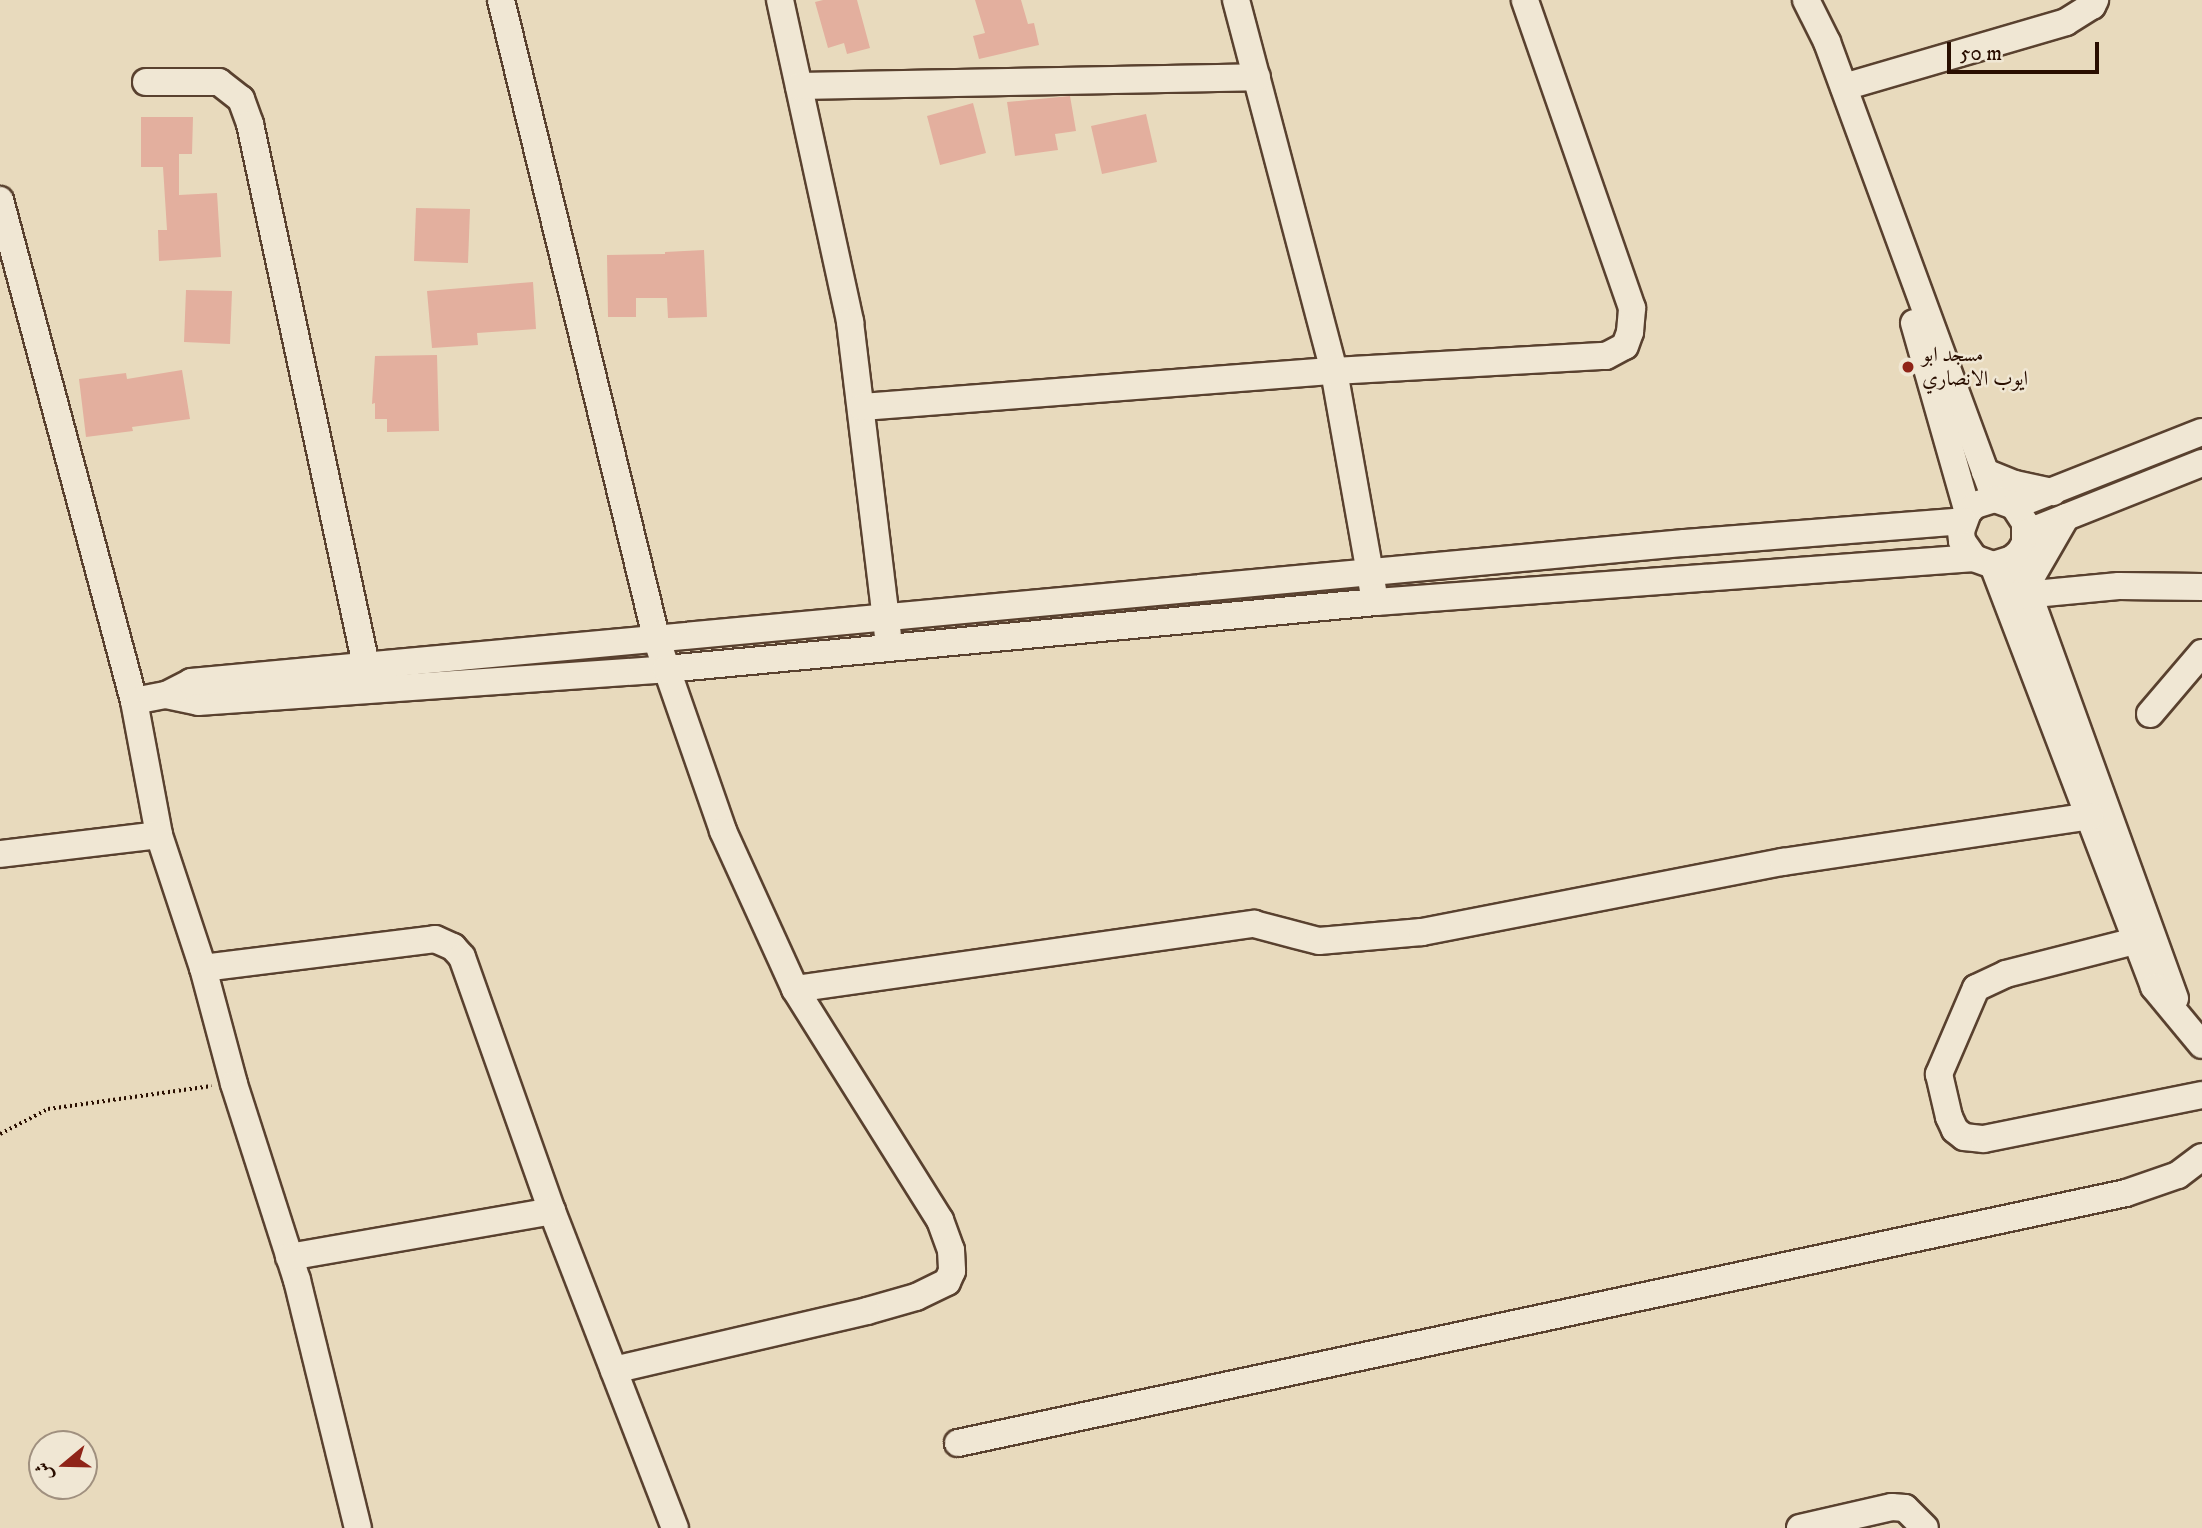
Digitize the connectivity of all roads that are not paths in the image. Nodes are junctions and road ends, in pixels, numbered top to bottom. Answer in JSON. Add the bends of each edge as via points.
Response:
{"nodes":[{"id":1,"x":501,"y":0,"type":"edge"},
{"id":2,"x":780,"y":0,"type":"edge"},
{"id":3,"x":1236,"y":0,"type":"edge"},
{"id":4,"x":1525,"y":0,"type":"edge"},
{"id":5,"x":2095,"y":0,"type":"edge"},
{"id":6,"x":1808,"y":5,"type":"edge"},
{"id":7,"x":1257,"y":77,"type":"junction"},
{"id":8,"x":146,"y":82,"type":"dead end"},
{"id":9,"x":799,"y":86,"type":"junction"},
{"id":10,"x":1843,"y":87,"type":"junction"},
{"id":11,"x":0,"y":200,"type":"edge"},
{"id":12,"x":11,"y":284,"type":"edge"},
{"id":13,"x":1334,"y":371,"type":"junction"},
{"id":14,"x":862,"y":407,"type":"junction"},
{"id":15,"x":2202,"y":432,"type":"edge"},
{"id":16,"x":2202,"y":463,"type":"edge"},
{"id":17,"x":1985,"y":472,"type":"junction"},
{"id":18,"x":2053,"y":492,"type":"junction"},
{"id":19,"x":2004,"y":503,"type":"junction"},
{"id":20,"x":1965,"y":517,"type":"junction"},
{"id":21,"x":2066,"y":517,"type":"junction"},
{"id":22,"x":2026,"y":533,"type":"junction"},
{"id":23,"x":1993,"y":561,"type":"junction"},
{"id":24,"x":1369,"y":574,"type":"junction"},
{"id":25,"x":2202,"y":587,"type":"edge"},
{"id":26,"x":2020,"y":593,"type":"junction"},
{"id":27,"x":1376,"y":601,"type":"junction"},
{"id":28,"x":886,"y":616,"type":"junction"},
{"id":29,"x":657,"y":640,"type":"junction"},
{"id":30,"x":890,"y":646,"type":"junction"},
{"id":31,"x":2202,"y":653,"type":"edge"},
{"id":32,"x":366,"y":665,"type":"junction"},
{"id":33,"x":666,"y":669,"type":"junction"},
{"id":34,"x":166,"y":695,"type":"junction"},
{"id":35,"x":134,"y":701,"type":"junction"},
{"id":36,"x":2150,"y":713,"type":"dead end"},
{"id":37,"x":2091,"y":816,"type":"junction"},
{"id":38,"x":159,"y":835,"type":"junction"},
{"id":39,"x":0,"y":854,"type":"edge"},
{"id":40,"x":2135,"y":941,"type":"junction"},
{"id":41,"x":203,"y":968,"type":"junction"},
{"id":42,"x":795,"y":989,"type":"junction"},
{"id":43,"x":2184,"y":1023,"type":"junction"},
{"id":44,"x":2202,"y":1045,"type":"edge"},
{"id":45,"x":2202,"y":1094,"type":"edge"},
{"id":46,"x":2202,"y":1157,"type":"edge"},
{"id":47,"x":552,"y":1211,"type":"junction"},
{"id":48,"x":289,"y":1257,"type":"junction"},
{"id":49,"x":614,"y":1370,"type":"junction"},
{"id":50,"x":958,"y":1443,"type":"dead end"},
{"id":51,"x":358,"y":1528,"type":"edge"},
{"id":52,"x":675,"y":1528,"type":"edge"},
{"id":53,"x":1800,"y":1528,"type":"edge"},
{"id":54,"x":1925,"y":1528,"type":"edge"}],
"edges":[{"from":1,"to":29,"type":"street"},
{"from":2,"to":9,"type":"street"},
{"from":3,"to":7,"type":"street"},
{"from":4,"to":13,"type":"street","via":[[1632,308],[1625,346],[1606,356]]},
{"from":5,"to":10,"type":"street","via":[[2066,22]]},
{"from":6,"to":10,"type":"street"},
{"from":6,"to":20,"type":"street","via":[[1814,44],[1914,323]]},
{"from":7,"to":9,"type":"street"},
{"from":7,"to":13,"type":"street"},
{"from":8,"to":32,"type":"street","via":[[219,82],[241,99]]},
{"from":9,"to":14,"type":"street","via":[[850,323]]},
{"from":10,"to":17,"type":"street"},
{"from":11,"to":12,"type":"street"},
{"from":12,"to":35,"type":"street"},
{"from":13,"to":14,"type":"street"},
{"from":13,"to":24,"type":"street"},
{"from":14,"to":28,"type":"street"},
{"from":15,"to":18,"type":"street"},
{"from":16,"to":21,"type":"street"},
{"from":17,"to":18,"type":"street"},
{"from":17,"to":19,"type":"street"},
{"from":18,"to":19,"type":"street"},
{"from":19,"to":20,"type":"street","via":[[1984,500]]},
{"from":19,"to":22,"type":"street","via":[[2025,523]]},
{"from":20,"to":23,"type":"street","via":[[1962,541]]},
{"from":20,"to":24,"type":"street"},
{"from":21,"to":22,"type":"street"},
{"from":21,"to":26,"type":"street"},
{"from":22,"to":23,"type":"street","via":[[2025,543]]},
{"from":23,"to":26,"type":"street"},
{"from":23,"to":27,"type":"street"},
{"from":24,"to":27,"type":"street"},
{"from":24,"to":28,"type":"street"},
{"from":25,"to":26,"type":"street","via":[[2119,586]]},
{"from":26,"to":37,"type":"street"},
{"from":26,"to":43,"type":"street"},
{"from":27,"to":30,"type":"street"},
{"from":28,"to":29,"type":"street"},
{"from":28,"to":30,"type":"street"},
{"from":29,"to":32,"type":"street"},
{"from":29,"to":33,"type":"street"},
{"from":30,"to":33,"type":"street"},
{"from":31,"to":36,"type":"street"},
{"from":32,"to":34,"type":"street","via":[[191,681]]},
{"from":33,"to":34,"type":"street","via":[[198,702]]},
{"from":33,"to":42,"type":"street","via":[[723,831]]},
{"from":34,"to":35,"type":"street"},
{"from":35,"to":38,"type":"street"},
{"from":37,"to":40,"type":"street"},
{"from":37,"to":42,"type":"street","via":[[1783,862],[1422,932],[1319,941],[1254,924]]},
{"from":38,"to":39,"type":"street"},
{"from":38,"to":41,"type":"street"},
{"from":40,"to":43,"type":"street","via":[[2154,987]]},
{"from":40,"to":45,"type":"street","via":[[2006,974],[1976,988],[1940,1074],[1949,1117],[1964,1137],[1984,1139]]},
{"from":41,"to":47,"type":"street","via":[[435,939],[453,947],[467,969]]},
{"from":41,"to":48,"type":"street"},
{"from":42,"to":49,"type":"street","via":[[940,1220],[951,1250],[947,1282],[916,1297],[867,1311]]},
{"from":43,"to":44,"type":"street"},
{"from":46,"to":50,"type":"street","via":[[2178,1175],[2126,1193]]},
{"from":47,"to":48,"type":"street"},
{"from":47,"to":49,"type":"street"},
{"from":48,"to":51,"type":"street"},
{"from":49,"to":52,"type":"street"},
{"from":53,"to":54,"type":"street","via":[[1892,1507],[1905,1508]]}]}
